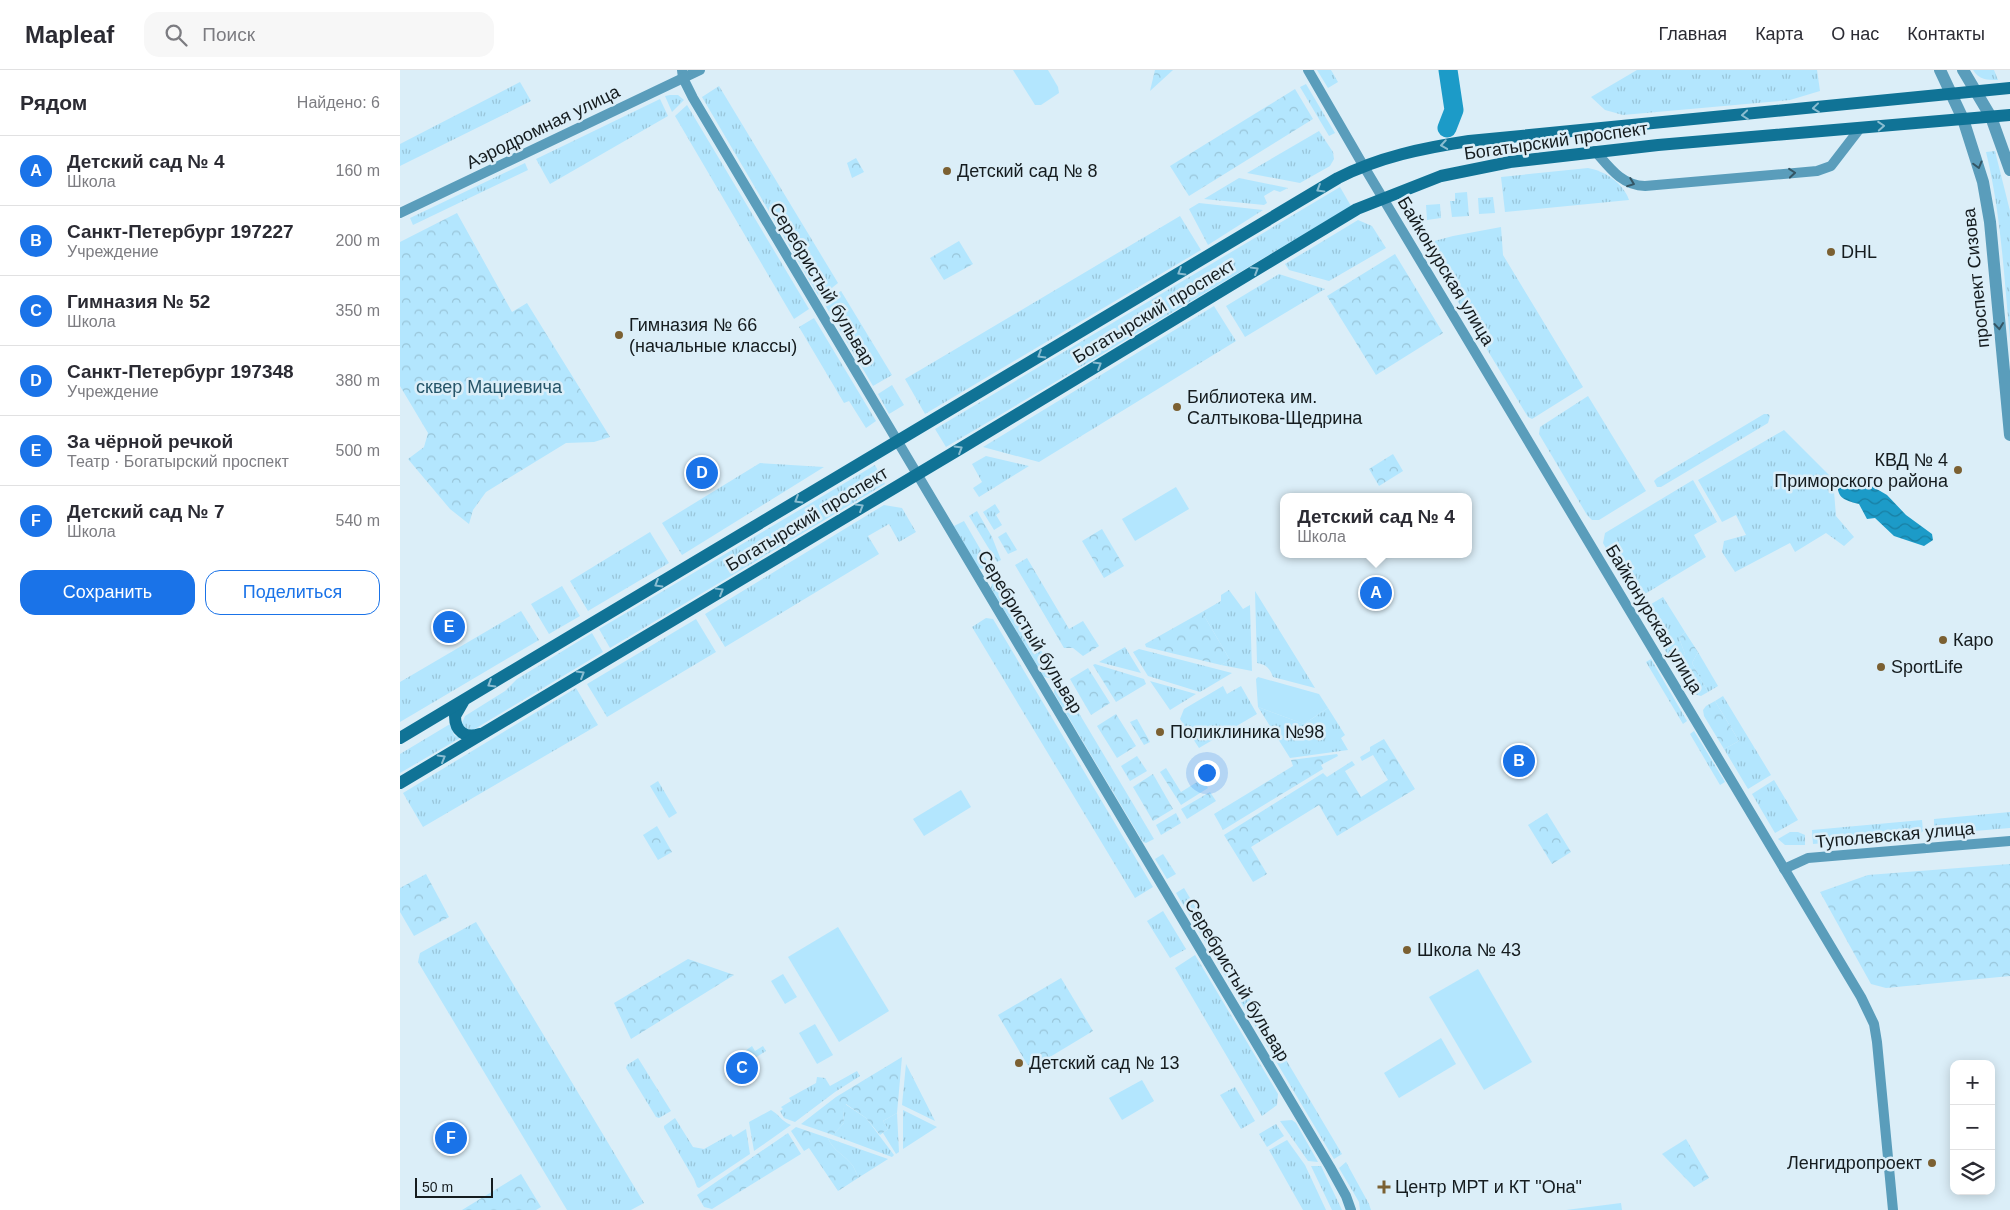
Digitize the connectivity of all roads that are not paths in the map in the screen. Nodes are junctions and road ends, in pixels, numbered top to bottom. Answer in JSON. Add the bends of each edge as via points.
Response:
{"nodes":[{"id":1,"x":700,"y":70,"type":"edge"},
{"id":2,"x":1308,"y":70,"type":"edge"},
{"id":3,"x":1940,"y":70,"type":"edge"},
{"id":4,"x":1963,"y":70,"type":"edge"},
{"id":5,"x":683,"y":74,"type":"edge"},
{"id":6,"x":2010,"y":88,"type":"edge"},
{"id":7,"x":1976,"y":92,"type":"junction"},
{"id":8,"x":1952,"y":94,"type":"junction"},
{"id":9,"x":2010,"y":115,"type":"edge"},
{"id":10,"x":1991,"y":116,"type":"junction"},
{"id":11,"x":1963,"y":119,"type":"junction"},
{"id":12,"x":1861,"y":127,"type":"junction"},
{"id":13,"x":1595,"y":151,"type":"junction"},
{"id":14,"x":1363,"y":165,"type":"junction"},
{"id":15,"x":2010,"y":170,"type":"edge"},
{"id":16,"x":1383,"y":198,"type":"junction"},
{"id":17,"x":400,"y":214,"type":"edge"},
{"id":18,"x":2010,"y":435,"type":"edge"},
{"id":19,"x":897,"y":440,"type":"junction"},
{"id":20,"x":917,"y":474,"type":"junction"},
{"id":21,"x":467,"y":698,"type":"junction"},
{"id":22,"x":487,"y":732,"type":"junction"},
{"id":23,"x":400,"y":738,"type":"edge"},
{"id":24,"x":400,"y":783,"type":"edge"},
{"id":25,"x":2010,"y":841,"type":"edge"},
{"id":26,"x":1784,"y":869,"type":"junction"},
{"id":27,"x":1351,"y":1210,"type":"edge"},
{"id":28,"x":1892,"y":1210,"type":"edge"}],
"edges":[{"from":1,"to":5,"type":"street","name":"Аэродромная улица"},
{"from":2,"to":14,"type":"street","name":"Байконурская улица"},
{"from":3,"to":8,"type":"street","name":"проспект Сизова"},
{"from":4,"to":7,"type":"street"},
{"from":5,"to":17,"type":"street","name":"Аэродромная улица"},
{"from":5,"to":19,"type":"street","name":"Серебристый бульвар","via":[[693,98]]},
{"from":6,"to":7,"type":"main road","name":"Богатырский проспект"},
{"from":7,"to":8,"type":"main road","name":"Богатырский проспект"},
{"from":7,"to":10,"type":"street"},
{"from":8,"to":11,"type":"street","name":"проспект Сизова"},
{"from":8,"to":14,"type":"main road","name":"Богатырский проспект","one_way":true,"via":[[1469,141]]},
{"from":9,"to":10,"type":"main road","name":"Богатырский проспект"},
{"from":10,"to":11,"type":"main road","name":"Богатырский проспект"},
{"from":10,"to":15,"type":"street"},
{"from":12,"to":11,"type":"main road","name":"Богатырский проспект","one_way":true},
{"from":11,"to":18,"type":"street","name":"проспект Сизова","one_way":true,"via":[[1983,182],[1990,222]]},
{"from":12,"to":13,"type":"main road","name":"Богатырский проспект"},
{"from":13,"to":12,"type":"street","one_way":true,"via":[[1622,180],[1634,186],[1817,171],[1830,166]]},
{"from":13,"to":16,"type":"main road","name":"Богатырский проспект","via":[[1476,168],[1441,176]]},
{"from":14,"to":16,"type":"street","name":"Байконурская улица"},
{"from":14,"to":19,"type":"main road","name":"Богатырский проспект","one_way":true},
{"from":20,"to":16,"type":"main road","name":"Богатырский проспект","one_way":true,"via":[[1356,209]]},
{"from":16,"to":26,"type":"street","name":"Байконурская улица"},
{"from":19,"to":20,"type":"street","name":"Серебристый бульвар"},
{"from":19,"to":21,"type":"main road","name":"Богатырский проспект","one_way":true},
{"from":22,"to":20,"type":"main road","name":"Богатырский проспект","one_way":true},
{"from":20,"to":27,"type":"street","name":"Серебристый бульвар","via":[[1326,1159]]},
{"from":21,"to":22,"type":"main road","via":[[454,716],[457,728],[470,736]]},
{"from":21,"to":23,"type":"main road","name":"Богатырский проспект"},
{"from":24,"to":22,"type":"main road","name":"Богатырский проспект","one_way":true},
{"from":25,"to":26,"type":"street","name":"Туполевская улица","via":[[1808,858]]},
{"from":26,"to":28,"type":"street","name":"Байконурская улица","via":[[1861,996],[1874,1024]]}]}
